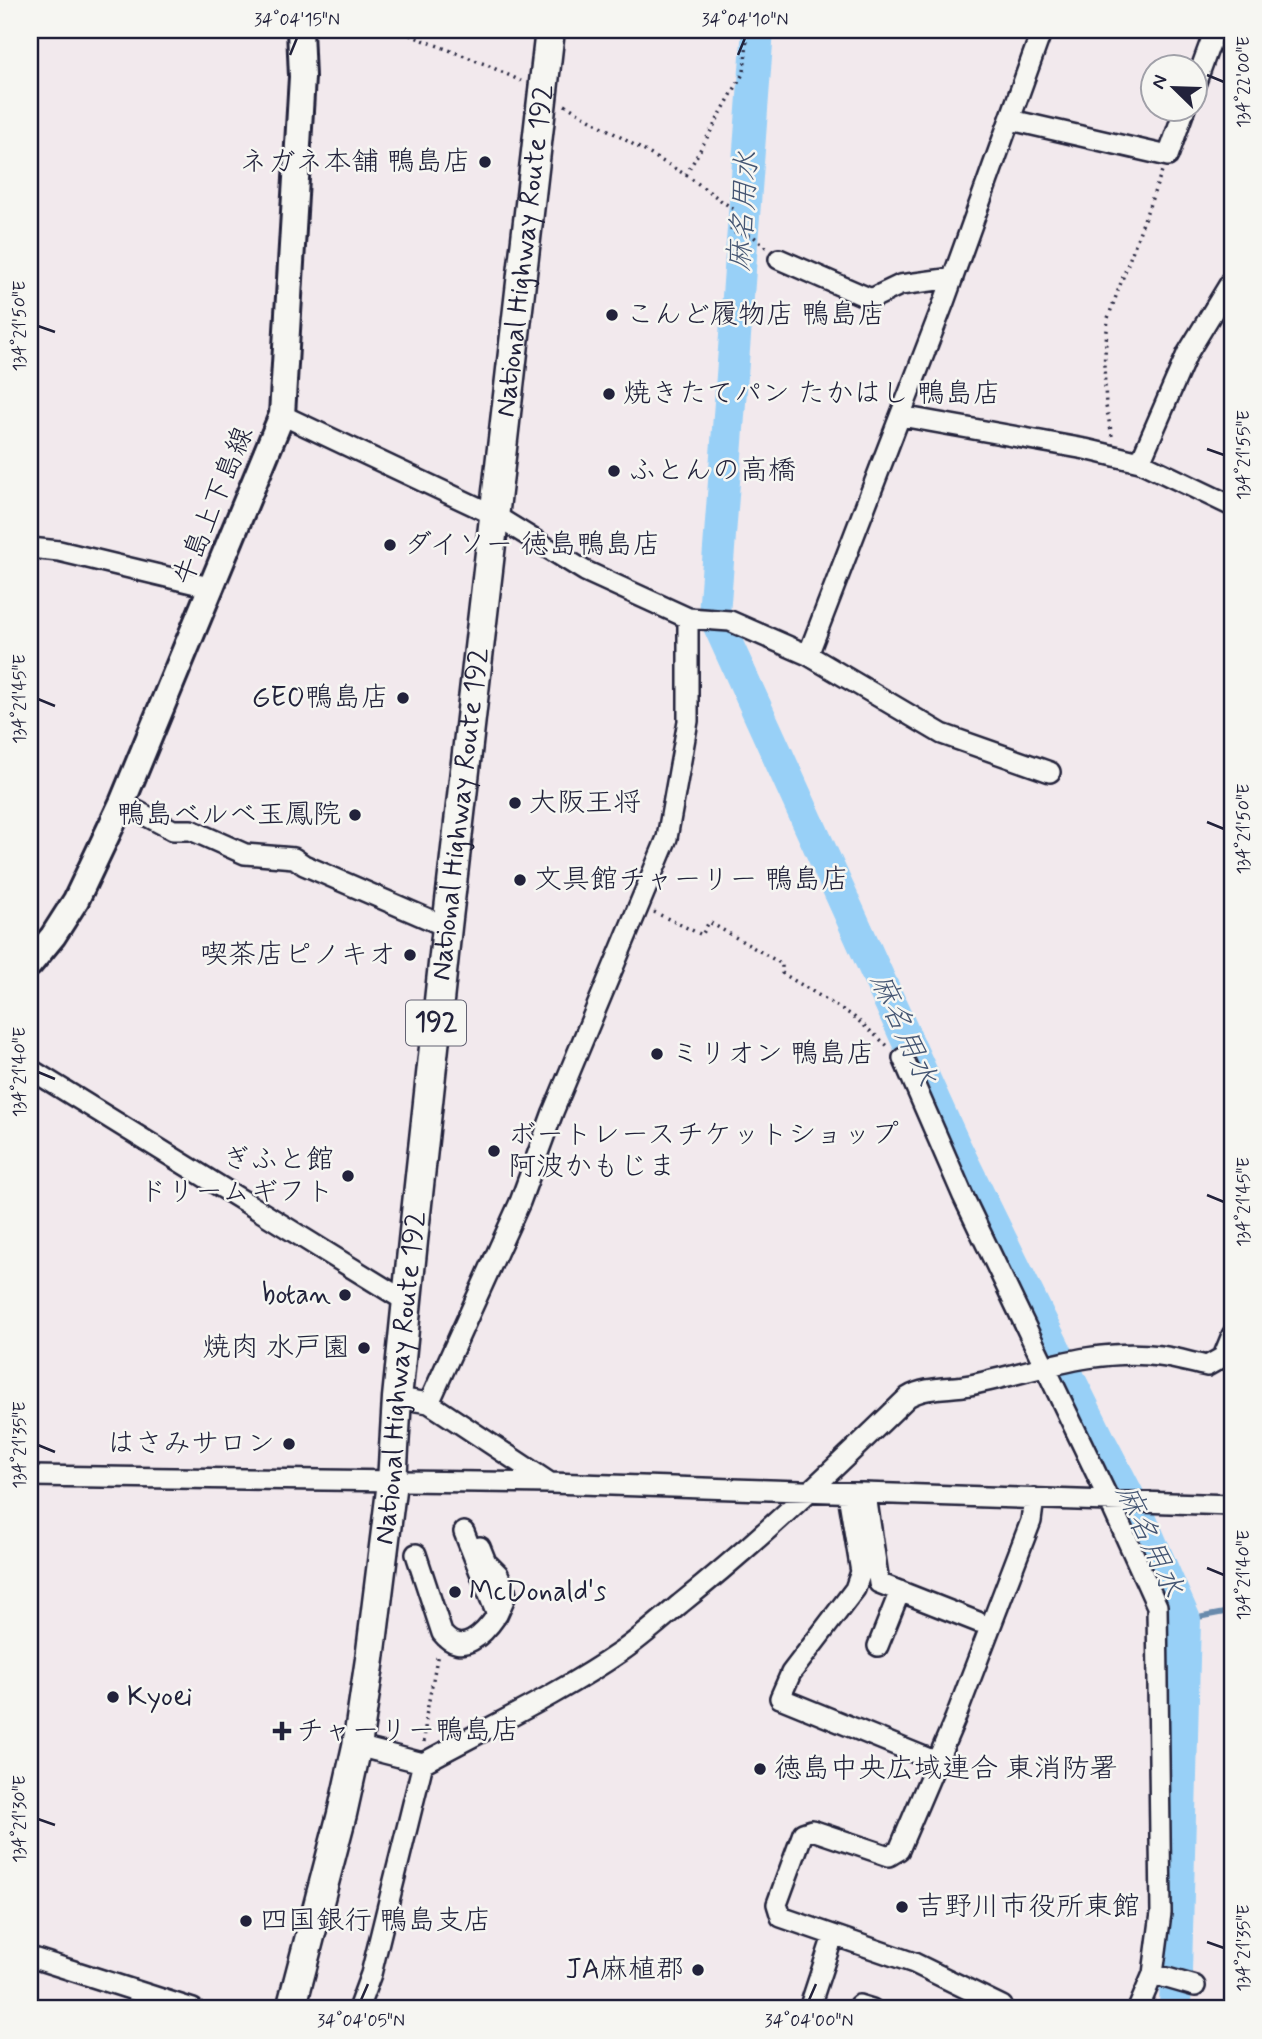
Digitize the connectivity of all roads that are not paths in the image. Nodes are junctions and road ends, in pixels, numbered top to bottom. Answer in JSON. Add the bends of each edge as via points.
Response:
{"nodes":[{"id":1,"x":300,"y":30,"type":"edge"},
{"id":2,"x":550,"y":30,"type":"edge"},
{"id":3,"x":1042,"y":30,"type":"edge"},
{"id":4,"x":1215,"y":30,"type":"edge"},
{"id":5,"x":1207,"y":52,"type":"edge"},
{"id":6,"x":1011,"y":120,"type":"junction"},
{"id":7,"x":1180,"y":122,"type":"edge"},
{"id":8,"x":779,"y":259,"type":"dead end"},
{"id":9,"x":953,"y":278,"type":"junction"},
{"id":10,"x":1232,"y":280,"type":"edge"},
{"id":11,"x":282,"y":415,"type":"junction"},
{"id":12,"x":901,"y":416,"type":"junction"},
{"id":13,"x":1140,"y":462,"type":"junction"},
{"id":14,"x":1232,"y":506,"type":"edge"},
{"id":15,"x":494,"y":515,"type":"junction"},
{"id":16,"x":30,"y":548,"type":"edge"},
{"id":17,"x":213,"y":588,"type":"junction"},
{"id":18,"x":696,"y":619,"type":"junction"},
{"id":19,"x":808,"y":655,"type":"junction"},
{"id":20,"x":1050,"y":772,"type":"dead end"},
{"id":21,"x":122,"y":803,"type":"junction"},
{"id":22,"x":447,"y":927,"type":"junction"},
{"id":23,"x":30,"y":964,"type":"edge"},
{"id":24,"x":903,"y":1058,"type":"road end"},
{"id":25,"x":30,"y":1069,"type":"edge"},
{"id":26,"x":407,"y":1302,"type":"junction"},
{"id":27,"x":1232,"y":1335,"type":"edge"},
{"id":28,"x":1048,"y":1366,"type":"junction"},
{"id":29,"x":397,"y":1398,"type":"junction"},
{"id":30,"x":429,"y":1403,"type":"junction"},
{"id":31,"x":30,"y":1476,"type":"edge"},
{"id":32,"x":392,"y":1482,"type":"junction"},
{"id":33,"x":550,"y":1483,"type":"junction"},
{"id":34,"x":810,"y":1492,"type":"junction"},
{"id":35,"x":857,"y":1495,"type":"junction"},
{"id":36,"x":1034,"y":1498,"type":"junction"},
{"id":37,"x":1116,"y":1500,"type":"junction"},
{"id":38,"x":1232,"y":1505,"type":"edge"},
{"id":39,"x":468,"y":1531,"type":"dead end"},
{"id":40,"x":416,"y":1555,"type":"dead end"},
{"id":41,"x":900,"y":1591,"type":"junction"},
{"id":42,"x":978,"y":1622,"type":"dead end"},
{"id":43,"x":878,"y":1646,"type":"dead end"},
{"id":44,"x":357,"y":1746,"type":"junction"},
{"id":45,"x":937,"y":1762,"type":"junction"},
{"id":46,"x":423,"y":1763,"type":"junction"},
{"id":47,"x":833,"y":1936,"type":"junction"},
{"id":48,"x":30,"y":1958,"type":"edge"},
{"id":49,"x":1159,"y":1975,"type":"junction"},
{"id":50,"x":1195,"y":1986,"type":"dead end"},
{"id":51,"x":193,"y":2009,"type":"edge"},
{"id":52,"x":290,"y":2009,"type":"edge"},
{"id":53,"x":358,"y":2009,"type":"edge"},
{"id":54,"x":809,"y":2009,"type":"edge"},
{"id":55,"x":858,"y":2009,"type":"edge"},
{"id":56,"x":872,"y":2009,"type":"edge"},
{"id":57,"x":1000,"y":2009,"type":"edge"},
{"id":58,"x":1138,"y":2009,"type":"edge"}],
"edges":[{"from":1,"to":11,"type":"main road","name":"牛島上下島線","via":[[302,77]]},
{"from":2,"to":15,"type":"highway","name":"National Highway Route 192","number":"192"},
{"from":3,"to":6,"type":"street"},
{"from":4,"to":5,"type":"street"},
{"from":6,"to":7,"type":"street","via":[[1168,156]]},
{"from":6,"to":9,"type":"street"},
{"from":8,"to":9,"type":"street","via":[[871,299],[900,285]]},
{"from":9,"to":12,"type":"street"},
{"from":10,"to":13,"type":"street","via":[[1187,354]]},
{"from":11,"to":15,"type":"street"},
{"from":11,"to":17,"type":"main road","name":"牛島上下島線"},
{"from":12,"to":13,"type":"street"},
{"from":12,"to":19,"type":"street"},
{"from":13,"to":14,"type":"street"},
{"from":15,"to":18,"type":"street","via":[[585,571]]},
{"from":15,"to":22,"type":"highway","name":"National Highway Route 192","number":"192"},
{"from":16,"to":17,"type":"street"},
{"from":17,"to":21,"type":"main road","name":"牛島上下島線"},
{"from":18,"to":19,"type":"street","via":[[730,621]]},
{"from":18,"to":30,"type":"street","via":[[688,721],[667,838],[520,1202]]},
{"from":19,"to":20,"type":"street","via":[[942,734]]},
{"from":21,"to":22,"type":"street","via":[[173,830],[191,830],[246,854],[294,858]]},
{"from":21,"to":23,"type":"main road","name":"牛島上下島線","via":[[76,900]]},
{"from":22,"to":26,"type":"highway","name":"National Highway Route 192","number":"192"},
{"from":24,"to":28,"type":"street","via":[[963,1196]]},
{"from":25,"to":26,"type":"street"},
{"from":26,"to":29,"type":"highway","name":"National Highway Route 192","number":"192"},
{"from":27,"to":28,"type":"street","via":[[1223,1357],[1207,1366],[1126,1354]]},
{"from":28,"to":34,"type":"street","via":[[956,1388],[919,1390]]},
{"from":28,"to":37,"type":"street"},
{"from":29,"to":30,"type":"street"},
{"from":29,"to":32,"type":"highway","name":"National Highway Route 192","number":"192"},
{"from":30,"to":33,"type":"street"},
{"from":31,"to":32,"type":"street"},
{"from":32,"to":33,"type":"street"},
{"from":32,"to":44,"type":"highway","name":"National Highway Route 192","number":"192"},
{"from":33,"to":34,"type":"street"},
{"from":34,"to":35,"type":"street"},
{"from":34,"to":46,"type":"street","via":[[622,1651]]},
{"from":35,"to":36,"type":"street"},
{"from":35,"to":41,"type":"street","via":[[879,1583]]},
{"from":35,"to":45,"type":"street","via":[[861,1572],[855,1589],[791,1673],[780,1698]]},
{"from":36,"to":37,"type":"street"},
{"from":36,"to":45,"type":"street","via":[[1031,1521]]},
{"from":37,"to":38,"type":"street"},
{"from":37,"to":49,"type":"street","via":[[1157,1606]]},
{"from":39,"to":40,"type":"street","via":[[497,1615],[473,1641],[455,1644],[442,1633]]},
{"from":41,"to":42,"type":"street"},
{"from":41,"to":43,"type":"street"},
{"from":44,"to":46,"type":"street"},
{"from":44,"to":52,"type":"highway","name":"National Highway Route 192","number":"192"},
{"from":45,"to":47,"type":"street","via":[[899,1850],[889,1856],[812,1830],[803,1833],[776,1904],[781,1917]]},
{"from":46,"to":53,"type":"street","via":[[382,1935]]},
{"from":47,"to":54,"type":"street"},
{"from":47,"to":57,"type":"street","via":[[914,1963],[1002,2006]]},
{"from":48,"to":51,"type":"street"},
{"from":49,"to":50,"type":"street"},
{"from":49,"to":58,"type":"street"},
{"from":55,"to":56,"type":"street","via":[[859,2005]]}]}
